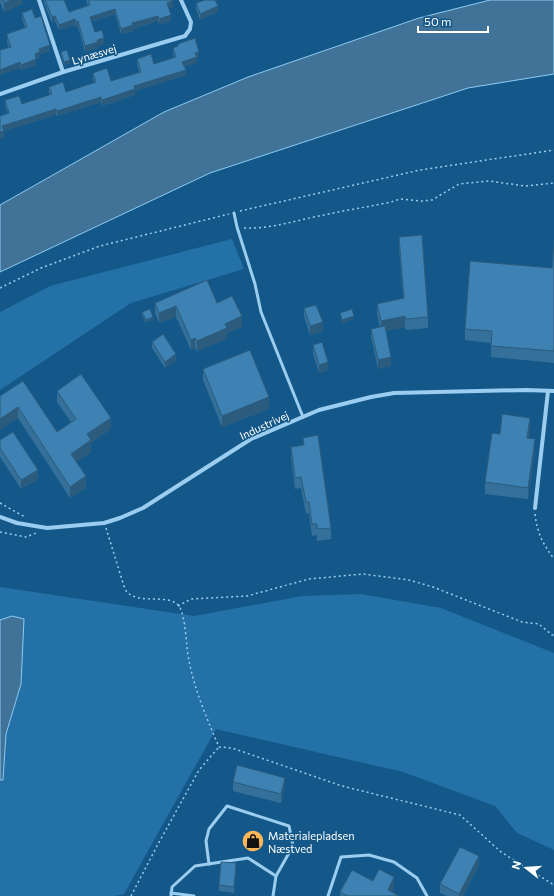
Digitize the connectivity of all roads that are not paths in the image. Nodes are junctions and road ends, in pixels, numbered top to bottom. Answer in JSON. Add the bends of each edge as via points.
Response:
{"nodes":[{"id":1,"x":39,"y":0,"type":"edge"},
{"id":2,"x":181,"y":0,"type":"edge"},
{"id":3,"x":63,"y":72,"type":"junction"},
{"id":4,"x":0,"y":94,"type":"edge"},
{"id":5,"x":234,"y":213,"type":"road end"},
{"id":6,"x":548,"y":391,"type":"junction"},
{"id":7,"x":554,"y":391,"type":"edge"},
{"id":8,"x":303,"y":417,"type":"junction"},
{"id":9,"x":535,"y":508,"type":"road end"},
{"id":10,"x":0,"y":517,"type":"edge"},
{"id":11,"x":209,"y":864,"type":"junction"},
{"id":12,"x":276,"y":876,"type":"junction"},
{"id":13,"x":171,"y":895,"type":"edge"},
{"id":14,"x":194,"y":896,"type":"edge"},
{"id":15,"x":273,"y":896,"type":"edge"},
{"id":16,"x":328,"y":896,"type":"edge"},
{"id":17,"x":427,"y":896,"type":"edge"}],
"edges":[{"from":1,"to":3,"type":"street"},
{"from":2,"to":3,"type":"street","name":"Lynæsvej","via":[[191,22],[190,29],[184,36]]},
{"from":3,"to":4,"type":"street","name":"Lynæsvej"},
{"from":5,"to":8,"type":"lane","via":[[261,312]]},
{"from":6,"to":7,"type":"street","name":"Industrivej"},
{"from":6,"to":8,"type":"street","name":"Industrivej","via":[[394,393],[319,410]]},
{"from":6,"to":9,"type":"street"},
{"from":8,"to":10,"type":"street","name":"Industrivej","via":[[251,439],[143,508],[104,523],[47,528]]},
{"from":11,"to":12,"type":"lane","via":[[248,858]]},
{"from":11,"to":12,"type":"lane","via":[[206,841],[209,829],[227,806],[289,826],[293,846]]},
{"from":11,"to":13,"type":"lane","via":[[195,866],[172,887]]},
{"from":12,"to":15,"type":"lane"},
{"from":13,"to":14,"type":"lane"},
{"from":16,"to":17,"type":"lane","via":[[341,857],[369,855],[394,862],[417,878]]}]}
